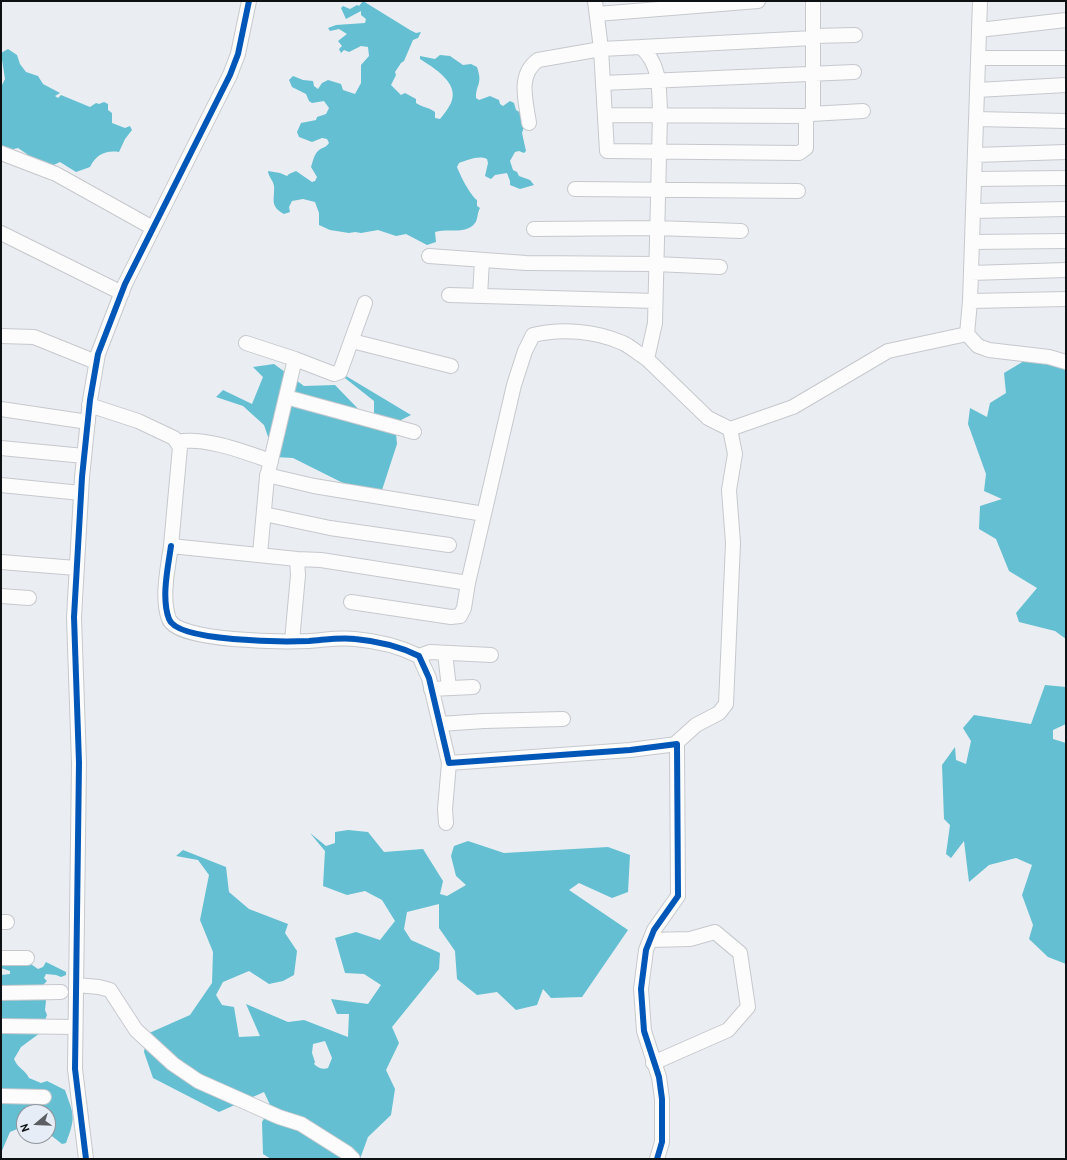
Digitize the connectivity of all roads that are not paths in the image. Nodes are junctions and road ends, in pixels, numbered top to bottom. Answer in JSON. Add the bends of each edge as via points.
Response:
{"nodes":[{"id":1,"x":249,"y":1,"type":"edge"},
{"id":2,"x":758,"y":1,"type":"edge"},
{"id":3,"x":813,"y":1,"type":"edge"},
{"id":4,"x":980,"y":1,"type":"edge"},
{"id":5,"x":596,"y":8,"type":"edge"},
{"id":6,"x":1066,"y":20,"type":"edge"},
{"id":7,"x":979,"y":30,"type":"junction"},
{"id":8,"x":855,"y":35,"type":"dead end"},
{"id":9,"x":813,"y":37,"type":"junction"},
{"id":10,"x":642,"y":47,"type":"junction"},
{"id":11,"x":601,"y":49,"type":"junction"},
{"id":12,"x":978,"y":58,"type":"junction"},
{"id":13,"x":1066,"y":58,"type":"edge"},
{"id":14,"x":854,"y":72,"type":"dead end"},
{"id":15,"x":813,"y":74,"type":"junction"},
{"id":16,"x":659,"y":82,"type":"junction"},
{"id":17,"x":603,"y":83,"type":"junction"},
{"id":18,"x":1066,"y":85,"type":"edge"},
{"id":19,"x":977,"y":90,"type":"junction"},
{"id":20,"x":863,"y":111,"type":"dead end"},
{"id":21,"x":660,"y":114,"type":"junction"},
{"id":22,"x":605,"y":115,"type":"junction"},
{"id":23,"x":809,"y":115,"type":"junction"},
{"id":24,"x":976,"y":120,"type":"junction"},
{"id":25,"x":1066,"y":121,"type":"edge"},
{"id":26,"x":529,"y":123,"type":"dead end"},
{"id":27,"x":659,"y":151,"type":"junction"},
{"id":28,"x":1066,"y":152,"type":"edge"},
{"id":29,"x":1,"y":153,"type":"edge"},
{"id":30,"x":975,"y":155,"type":"junction"},
{"id":31,"x":1066,"y":178,"type":"edge"},
{"id":32,"x":974,"y":179,"type":"junction"},
{"id":33,"x":575,"y":189,"type":"dead end"},
{"id":34,"x":658,"y":189,"type":"junction"},
{"id":35,"x":798,"y":191,"type":"dead end"},
{"id":36,"x":1066,"y":209,"type":"edge"},
{"id":37,"x":973,"y":211,"type":"junction"},
{"id":38,"x":153,"y":228,"type":"junction"},
{"id":39,"x":657,"y":228,"type":"junction"},
{"id":40,"x":534,"y":229,"type":"dead end"},
{"id":41,"x":741,"y":231,"type":"dead end"},
{"id":42,"x":1,"y":233,"type":"edge"},
{"id":43,"x":1066,"y":240,"type":"edge"},
{"id":44,"x":972,"y":242,"type":"junction"},
{"id":45,"x":428,"y":256,"type":"dead end"},
{"id":46,"x":482,"y":260,"type":"junction"},
{"id":47,"x":656,"y":264,"type":"junction"},
{"id":48,"x":720,"y":267,"type":"dead end"},
{"id":49,"x":1066,"y":270,"type":"edge"},
{"id":50,"x":971,"y":273,"type":"junction"},
{"id":51,"x":122,"y":293,"type":"junction"},
{"id":52,"x":450,"y":295,"type":"dead end"},
{"id":53,"x":480,"y":296,"type":"junction"},
{"id":54,"x":1066,"y":299,"type":"edge"},
{"id":55,"x":655,"y":301,"type":"junction"},
{"id":56,"x":970,"y":301,"type":"junction"},
{"id":57,"x":365,"y":303,"type":"dead end"},
{"id":58,"x":967,"y":334,"type":"junction"},
{"id":59,"x":1,"y":336,"type":"edge"},
{"id":60,"x":352,"y":341,"type":"junction"},
{"id":61,"x":246,"y":343,"type":"dead end"},
{"id":62,"x":646,"y":358,"type":"junction"},
{"id":63,"x":295,"y":359,"type":"junction"},
{"id":64,"x":96,"y":362,"type":"junction"},
{"id":65,"x":1066,"y":362,"type":"edge"},
{"id":66,"x":451,"y":366,"type":"dead end"},
{"id":67,"x":286,"y":397,"type":"junction"},
{"id":68,"x":89,"y":405,"type":"junction"},
{"id":69,"x":1,"y":409,"type":"edge"},
{"id":70,"x":88,"y":422,"type":"junction"},
{"id":71,"x":730,"y":429,"type":"junction"},
{"id":72,"x":414,"y":432,"type":"dead end"},
{"id":73,"x":177,"y":442,"type":"junction"},
{"id":74,"x":1,"y":448,"type":"edge"},
{"id":75,"x":84,"y":456,"type":"junction"},
{"id":76,"x":271,"y":461,"type":"junction"},
{"id":77,"x":267,"y":475,"type":"junction"},
{"id":78,"x":1,"y":485,"type":"edge"},
{"id":79,"x":81,"y":493,"type":"junction"},
{"id":80,"x":264,"y":514,"type":"junction"},
{"id":81,"x":484,"y":514,"type":"junction"},
{"id":82,"x":449,"y":545,"type":"dead end"},
{"id":83,"x":171,"y":546,"type":"junction"},
{"id":84,"x":260,"y":554,"type":"junction"},
{"id":85,"x":297,"y":559,"type":"junction"},
{"id":86,"x":1,"y":562,"type":"edge"},
{"id":87,"x":76,"y":568,"type":"junction"},
{"id":88,"x":468,"y":583,"type":"junction"},
{"id":89,"x":1,"y":596,"type":"edge"},
{"id":90,"x":29,"y":598,"type":"dead end"},
{"id":91,"x":351,"y":602,"type":"dead end"},
{"id":92,"x":292,"y":641,"type":"junction"},
{"id":93,"x":445,"y":653,"type":"junction"},
{"id":94,"x":491,"y":655,"type":"dead end"},
{"id":95,"x":419,"y":656,"type":"junction"},
{"id":96,"x":473,"y":687,"type":"dead end"},
{"id":97,"x":449,"y":688,"type":"junction"},
{"id":98,"x":431,"y":689,"type":"junction"},
{"id":99,"x":563,"y":719,"type":"dead end"},
{"id":100,"x":440,"y":724,"type":"junction"},
{"id":101,"x":674,"y":744,"type":"junction"},
{"id":102,"x":449,"y":763,"type":"junction"},
{"id":103,"x":446,"y":823,"type":"dead end"},
{"id":104,"x":650,"y":940,"type":"junction"},
{"id":105,"x":1,"y":958,"type":"edge"},
{"id":106,"x":27,"y":958,"type":"dead end"},
{"id":107,"x":76,"y":985,"type":"junction"},
{"id":108,"x":1,"y":992,"type":"edge"},
{"id":109,"x":61,"y":992,"type":"dead end"},
{"id":110,"x":1,"y":1026,"type":"edge"},
{"id":111,"x":75,"y":1027,"type":"junction"},
{"id":112,"x":653,"y":1062,"type":"junction"},
{"id":113,"x":1,"y":1096,"type":"edge"},
{"id":114,"x":44,"y":1096,"type":"dead end"},
{"id":115,"x":86,"y":1159,"type":"edge"},
{"id":116,"x":352,"y":1159,"type":"edge"},
{"id":117,"x":657,"y":1159,"type":"edge"}],
"edges":[{"from":1,"to":38,"type":"street","via":[[238,54]]},
{"from":2,"to":5,"type":"street"},
{"from":3,"to":9,"type":"street"},
{"from":4,"to":7,"type":"street"},
{"from":5,"to":11,"type":"street"},
{"from":6,"to":7,"type":"street"},
{"from":7,"to":12,"type":"street"},
{"from":8,"to":9,"type":"street"},
{"from":9,"to":10,"type":"street"},
{"from":9,"to":15,"type":"street"},
{"from":10,"to":11,"type":"street"},
{"from":10,"to":16,"type":"street","via":[[652,60]]},
{"from":11,"to":17,"type":"street"},
{"from":11,"to":26,"type":"street","via":[[538,60],[533,64],[526,74],[524,83]]},
{"from":12,"to":13,"type":"street"},
{"from":12,"to":19,"type":"street"},
{"from":14,"to":15,"type":"street"},
{"from":15,"to":16,"type":"street"},
{"from":15,"to":23,"type":"street"},
{"from":16,"to":17,"type":"street"},
{"from":16,"to":21,"type":"street"},
{"from":17,"to":22,"type":"street"},
{"from":18,"to":19,"type":"street"},
{"from":19,"to":24,"type":"street"},
{"from":20,"to":23,"type":"street"},
{"from":21,"to":22,"type":"street"},
{"from":21,"to":23,"type":"street"},
{"from":21,"to":27,"type":"street"},
{"from":22,"to":27,"type":"street","via":[[607,151]]},
{"from":23,"to":27,"type":"street","via":[[806,148],[799,153]]},
{"from":24,"to":25,"type":"street"},
{"from":24,"to":30,"type":"street"},
{"from":27,"to":34,"type":"street"},
{"from":28,"to":30,"type":"street"},
{"from":29,"to":38,"type":"street","via":[[56,174]]},
{"from":30,"to":32,"type":"street"},
{"from":31,"to":32,"type":"street"},
{"from":32,"to":37,"type":"street"},
{"from":33,"to":34,"type":"street"},
{"from":34,"to":35,"type":"street"},
{"from":34,"to":39,"type":"street"},
{"from":36,"to":37,"type":"street"},
{"from":37,"to":44,"type":"street"},
{"from":38,"to":51,"type":"street"},
{"from":39,"to":40,"type":"street"},
{"from":39,"to":41,"type":"street"},
{"from":39,"to":47,"type":"street"},
{"from":42,"to":51,"type":"street"},
{"from":43,"to":44,"type":"street"},
{"from":44,"to":50,"type":"street"},
{"from":45,"to":46,"type":"street"},
{"from":46,"to":47,"type":"street"},
{"from":46,"to":53,"type":"street"},
{"from":47,"to":48,"type":"street"},
{"from":47,"to":55,"type":"street"},
{"from":49,"to":50,"type":"street"},
{"from":50,"to":56,"type":"street"},
{"from":51,"to":64,"type":"street"},
{"from":52,"to":53,"type":"street"},
{"from":53,"to":55,"type":"street"},
{"from":54,"to":56,"type":"street"},
{"from":55,"to":62,"type":"street","via":[[655,323]]},
{"from":56,"to":58,"type":"street"},
{"from":57,"to":60,"type":"street"},
{"from":58,"to":65,"type":"street","via":[[978,346],[989,350],[1049,357]]},
{"from":58,"to":71,"type":"street","via":[[888,351],[793,407]]},
{"from":59,"to":64,"type":"street","via":[[34,337]]},
{"from":60,"to":63,"type":"street","via":[[340,372],[334,374]]},
{"from":60,"to":66,"type":"street"},
{"from":61,"to":63,"type":"street"},
{"from":62,"to":71,"type":"street","via":[[708,418]]},
{"from":62,"to":81,"type":"street","via":[[624,344],[601,335],[566,331],[533,335],[514,385]]},
{"from":63,"to":67,"type":"street"},
{"from":64,"to":68,"type":"street"},
{"from":67,"to":72,"type":"street"},
{"from":67,"to":76,"type":"street"},
{"from":68,"to":70,"type":"street"},
{"from":68,"to":73,"type":"street","via":[[138,421],[174,438]]},
{"from":69,"to":70,"type":"street"},
{"from":70,"to":75,"type":"street"},
{"from":71,"to":101,"type":"street","via":[[735,454],[729,490],[733,543],[726,704],[719,714],[696,725]]},
{"from":73,"to":76,"type":"street","via":[[194,440]]},
{"from":73,"to":83,"type":"street","via":[[180,447]]},
{"from":74,"to":75,"type":"street"},
{"from":75,"to":79,"type":"street"},
{"from":76,"to":77,"type":"street"},
{"from":77,"to":80,"type":"street"},
{"from":77,"to":81,"type":"street","via":[[314,486]]},
{"from":78,"to":79,"type":"street"},
{"from":79,"to":87,"type":"street"},
{"from":80,"to":82,"type":"street","via":[[330,528]]},
{"from":80,"to":84,"type":"street"},
{"from":81,"to":88,"type":"street"},
{"from":83,"to":84,"type":"street"},
{"from":83,"to":92,"type":"street","via":[[165,591],[169,619],[176,628],[198,634],[258,641]]},
{"from":84,"to":85,"type":"street"},
{"from":85,"to":88,"type":"street","via":[[321,560]]},
{"from":85,"to":92,"type":"street"},
{"from":86,"to":87,"type":"street"},
{"from":87,"to":107,"type":"street","via":[[74,617],[79,763]]},
{"from":88,"to":91,"type":"street","via":[[464,608],[460,616]]},
{"from":89,"to":90,"type":"street"},
{"from":92,"to":95,"type":"street","via":[[354,638],[403,647]]},
{"from":93,"to":94,"type":"street"},
{"from":93,"to":95,"type":"street","via":[[430,652]]},
{"from":93,"to":97,"type":"street"},
{"from":95,"to":98,"type":"street"},
{"from":96,"to":97,"type":"street"},
{"from":97,"to":98,"type":"street"},
{"from":98,"to":100,"type":"street"},
{"from":99,"to":100,"type":"street","via":[[484,720]]},
{"from":100,"to":102,"type":"street"},
{"from":101,"to":102,"type":"street","via":[[630,750]]},
{"from":101,"to":104,"type":"street","via":[[677,744],[678,896]]},
{"from":102,"to":103,"type":"street"},
{"from":104,"to":112,"type":"street","via":[[646,950],[641,990],[644,1031]]},
{"from":104,"to":112,"type":"street","via":[[690,940],[715,932],[740,952],[748,1007],[728,1030]]},
{"from":105,"to":106,"type":"street"},
{"from":107,"to":111,"type":"street"},
{"from":107,"to":116,"type":"street","via":[[110,990],[136,1030],[173,1064],[198,1081],[256,1108],[301,1124],[347,1153]]},
{"from":108,"to":109,"type":"street"},
{"from":110,"to":111,"type":"street"},
{"from":111,"to":115,"type":"street","via":[[75,1069]]},
{"from":112,"to":117,"type":"street","via":[[659,1077],[662,1099],[662,1142]]},
{"from":113,"to":114,"type":"street"}]}
